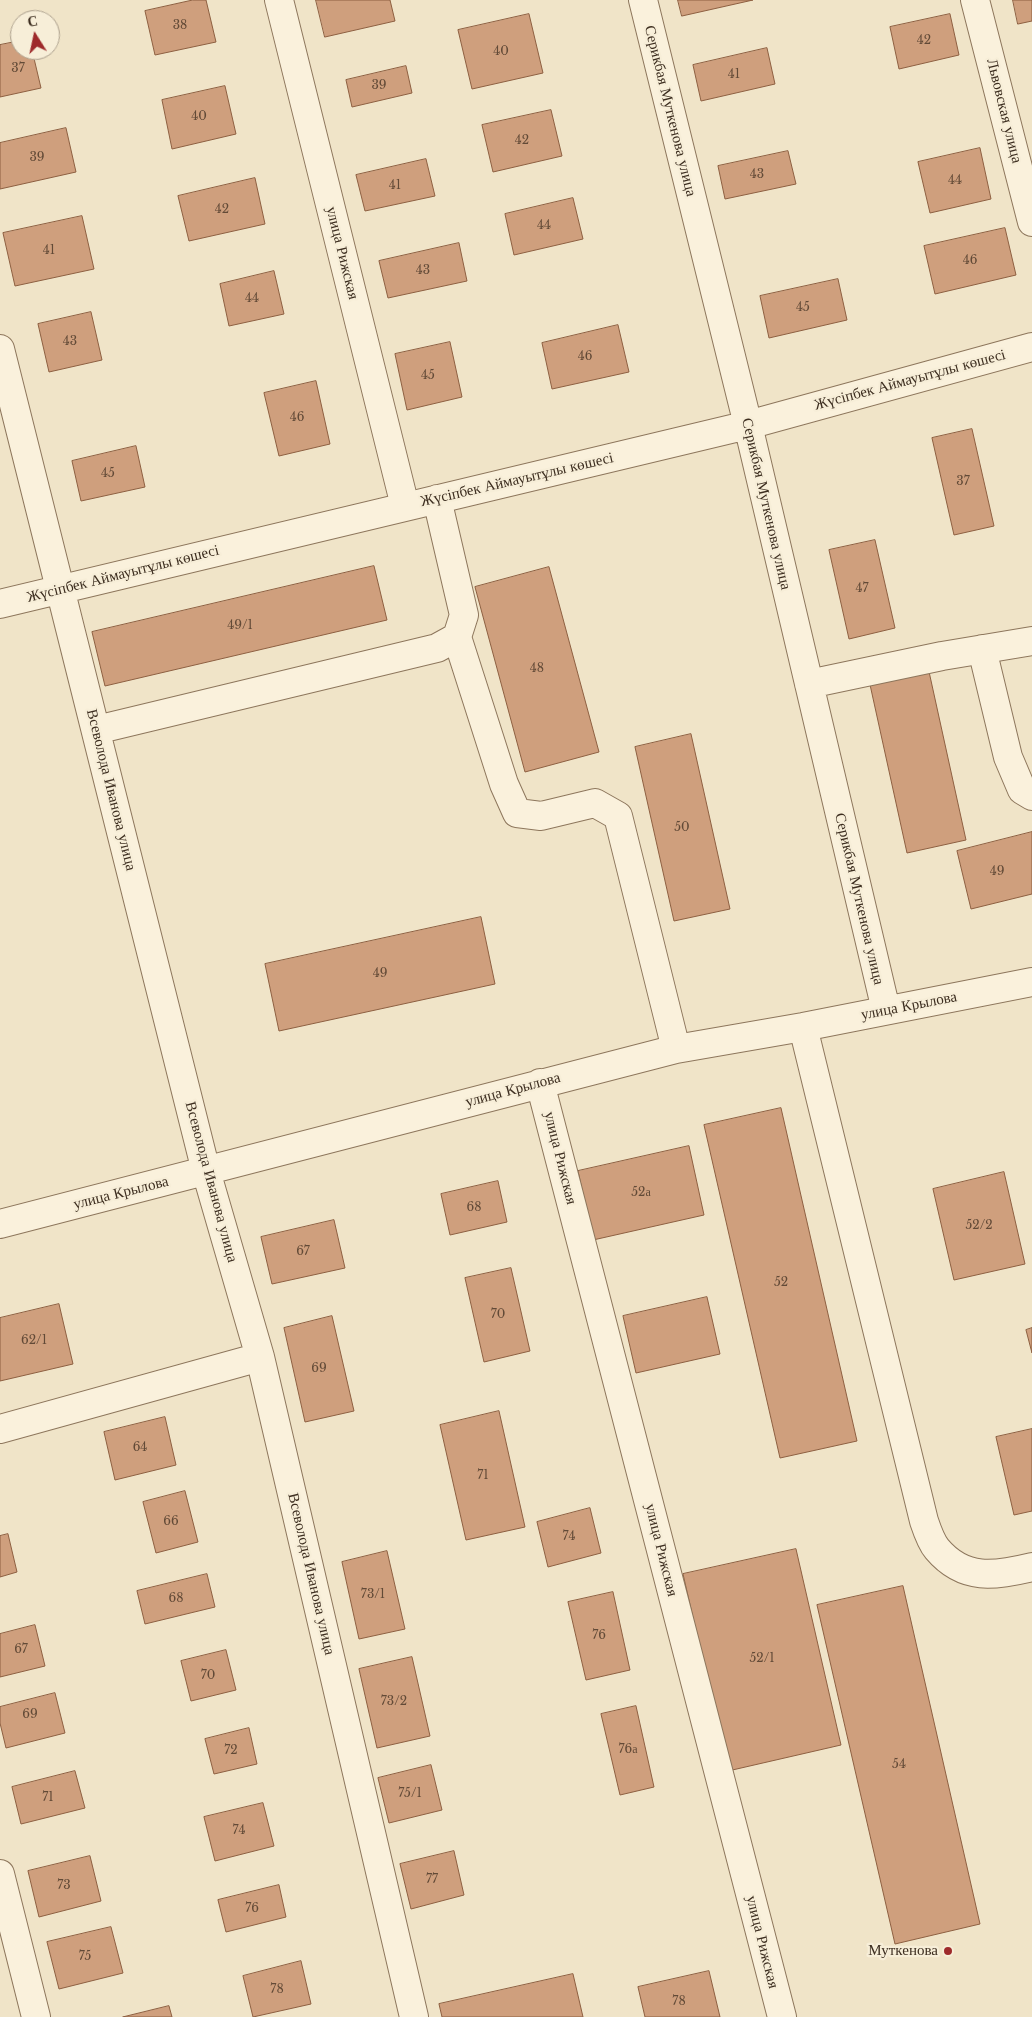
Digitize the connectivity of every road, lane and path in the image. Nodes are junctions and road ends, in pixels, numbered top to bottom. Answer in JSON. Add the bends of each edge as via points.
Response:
{"nodes":[{"id":1,"x":279,"y":0,"type":"edge"},
{"id":2,"x":643,"y":0,"type":"edge"},
{"id":3,"x":976,"y":0,"type":"edge"},
{"id":4,"x":1032,"y":222,"type":"edge"},
{"id":5,"x":1032,"y":347,"type":"edge"},
{"id":6,"x":0,"y":349,"type":"edge"},
{"id":7,"x":748,"y":425,"type":"junction"},
{"id":8,"x":437,"y":499,"type":"junction"},
{"id":9,"x":405,"y":506,"type":"junction"},
{"id":10,"x":59,"y":589,"type":"junction"},
{"id":11,"x":0,"y":604,"type":"edge"},
{"id":12,"x":457,"y":637,"type":"junction"},
{"id":13,"x":1032,"y":640,"type":"edge"},
{"id":14,"x":982,"y":649,"type":"junction"},
{"id":15,"x":809,"y":684,"type":"junction"},
{"id":16,"x":96,"y":730,"type":"junction"},
{"id":17,"x":1032,"y":796,"type":"edge"},
{"id":18,"x":1032,"y":982,"type":"edge"},
{"id":19,"x":886,"y":1010,"type":"junction"},
{"id":20,"x":803,"y":1027,"type":"junction"},
{"id":21,"x":676,"y":1049,"type":"junction"},
{"id":22,"x":540,"y":1083,"type":"junction"},
{"id":23,"x":206,"y":1171,"type":"junction"},
{"id":24,"x":0,"y":1224,"type":"edge"},
{"id":25,"x":260,"y":1357,"type":"junction"},
{"id":26,"x":0,"y":1429,"type":"edge"},
{"id":27,"x":1032,"y":1567,"type":"edge"},
{"id":28,"x":0,"y":1874,"type":"edge"},
{"id":29,"x":36,"y":2017,"type":"edge"},
{"id":30,"x":414,"y":2017,"type":"edge"},
{"id":31,"x":782,"y":2017,"type":"edge"}],
"edges":[{"from":1,"to":9,"type":"street","name":"улица Рижская"},
{"from":2,"to":7,"type":"street","name":"Серикбая Муткенова улица"},
{"from":3,"to":4,"type":"street","name":"Львовская улица"},
{"from":5,"to":7,"type":"street","name":"Жүсіпбек Аймауытұлы көшесі"},
{"from":6,"to":10,"type":"street","name":"Всеволода Иванова улица"},
{"from":7,"to":8,"type":"street","name":"Жүсіпбек Аймауытұлы көшесі"},
{"from":7,"to":15,"type":"street","name":"Серикбая Муткенова улица"},
{"from":8,"to":9,"type":"street","name":"Жүсіпбек Аймауытұлы көшесі"},
{"from":8,"to":12,"type":"street","via":[[464,614]]},
{"from":9,"to":10,"type":"street","name":"Жүсіпбек Аймауытұлы көшесі"},
{"from":10,"to":11,"type":"street","name":"Жүсіпбек Аймауытұлы көшесі"},
{"from":10,"to":16,"type":"street","name":"Всеволода Иванова улица"},
{"from":12,"to":16,"type":"street","via":[[437,648]]},
{"from":12,"to":21,"type":"street","via":[[504,784],[517,814],[541,816],[594,802],[618,816]]},
{"from":13,"to":14,"type":"street"},
{"from":14,"to":15,"type":"street"},
{"from":14,"to":17,"type":"street","via":[[1008,757],[1022,790]]},
{"from":15,"to":19,"type":"street","name":"Серикбая Муткенова улица"},
{"from":16,"to":23,"type":"street","name":"Всеволода Иванова улица"},
{"from":18,"to":19,"type":"street","name":"улица Крылова"},
{"from":19,"to":20,"type":"street","name":"улица Крылова"},
{"from":20,"to":21,"type":"street","name":"улица Крылова"},
{"from":20,"to":27,"type":"street","via":[[924,1521],[936,1548],[954,1565],[974,1574],[1008,1573]]},
{"from":21,"to":22,"type":"street","name":"улица Крылова"},
{"from":22,"to":23,"type":"street","name":"улица Крылова"},
{"from":22,"to":31,"type":"street","name":"улица Рижская"},
{"from":23,"to":24,"type":"street","name":"улица Крылова"},
{"from":23,"to":25,"type":"street","name":"Всеволода Иванова улица"},
{"from":25,"to":26,"type":"street"},
{"from":25,"to":30,"type":"street","name":"Всеволода Иванова улица"},
{"from":28,"to":29,"type":"street"}]}
